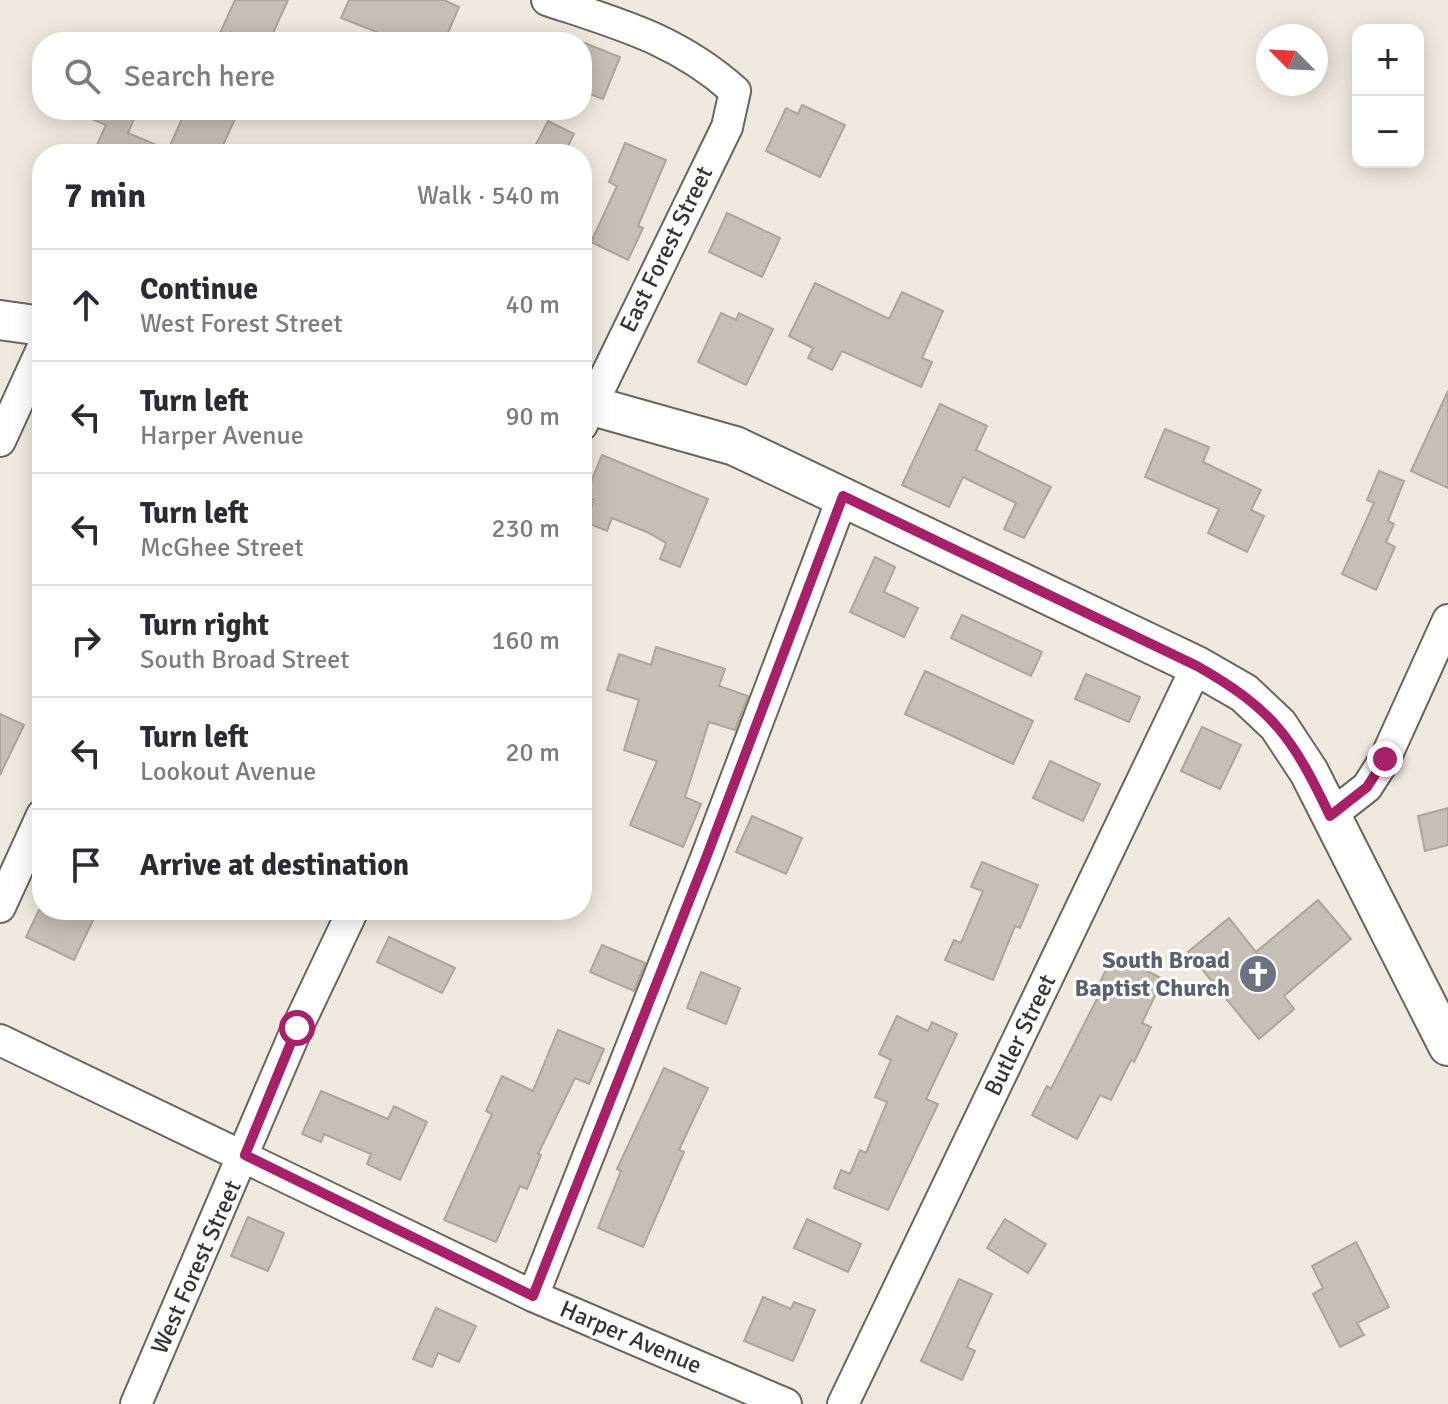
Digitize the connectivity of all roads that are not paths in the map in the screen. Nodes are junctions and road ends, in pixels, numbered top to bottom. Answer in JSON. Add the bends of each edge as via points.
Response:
{"nodes":[{"id":1,"x":547,"y":0,"type":"edge"},
{"id":2,"x":0,"y":320,"type":"edge"},
{"id":3,"x":32,"y":325,"type":"edge"},
{"id":4,"x":32,"y":371,"type":"edge"},
{"id":5,"x":592,"y":397,"type":"edge"},
{"id":6,"x":592,"y":413,"type":"edge"},
{"id":7,"x":0,"y":441,"type":"edge"},
{"id":8,"x":843,"y":496,"type":"junction"},
{"id":9,"x":1448,"y":620,"type":"edge"},
{"id":10,"x":1197,"y":666,"type":"junction"},
{"id":11,"x":1330,"y":816,"type":"junction"},
{"id":12,"x":32,"y":837,"type":"edge"},
{"id":13,"x":0,"y":907,"type":"edge"},
{"id":14,"x":348,"y":920,"type":"edge"},
{"id":15,"x":0,"y":1040,"type":"edge"},
{"id":16,"x":1448,"y":1046,"type":"edge"},
{"id":17,"x":245,"y":1155,"type":"junction"},
{"id":18,"x":533,"y":1296,"type":"junction"},
{"id":19,"x":136,"y":1404,"type":"edge"},
{"id":20,"x":786,"y":1404,"type":"edge"},
{"id":21,"x":843,"y":1404,"type":"edge"}],
"edges":[{"from":1,"to":5,"type":"street","name":"East Forest Street","via":[[655,36],[704,63],[735,91],[727,127]]},
{"from":2,"to":3,"type":"main road"},
{"from":4,"to":7,"type":"street"},
{"from":6,"to":8,"type":"main road","via":[[735,446]]},
{"from":8,"to":10,"type":"main road"},
{"from":8,"to":18,"type":"street"},
{"from":9,"to":11,"type":"street","via":[[1385,759],[1367,787]]},
{"from":10,"to":11,"type":"main road","via":[[1244,693],[1278,725]]},
{"from":10,"to":21,"type":"street","name":"Butler Street"},
{"from":11,"to":16,"type":"main road"},
{"from":12,"to":13,"type":"street"},
{"from":14,"to":17,"type":"street","name":"West Forest Street"},
{"from":15,"to":17,"type":"street","name":"Harper Avenue"},
{"from":17,"to":18,"type":"street","name":"Harper Avenue"},
{"from":17,"to":19,"type":"street","name":"West Forest Street"},
{"from":18,"to":20,"type":"street","name":"Harper Avenue"}]}
